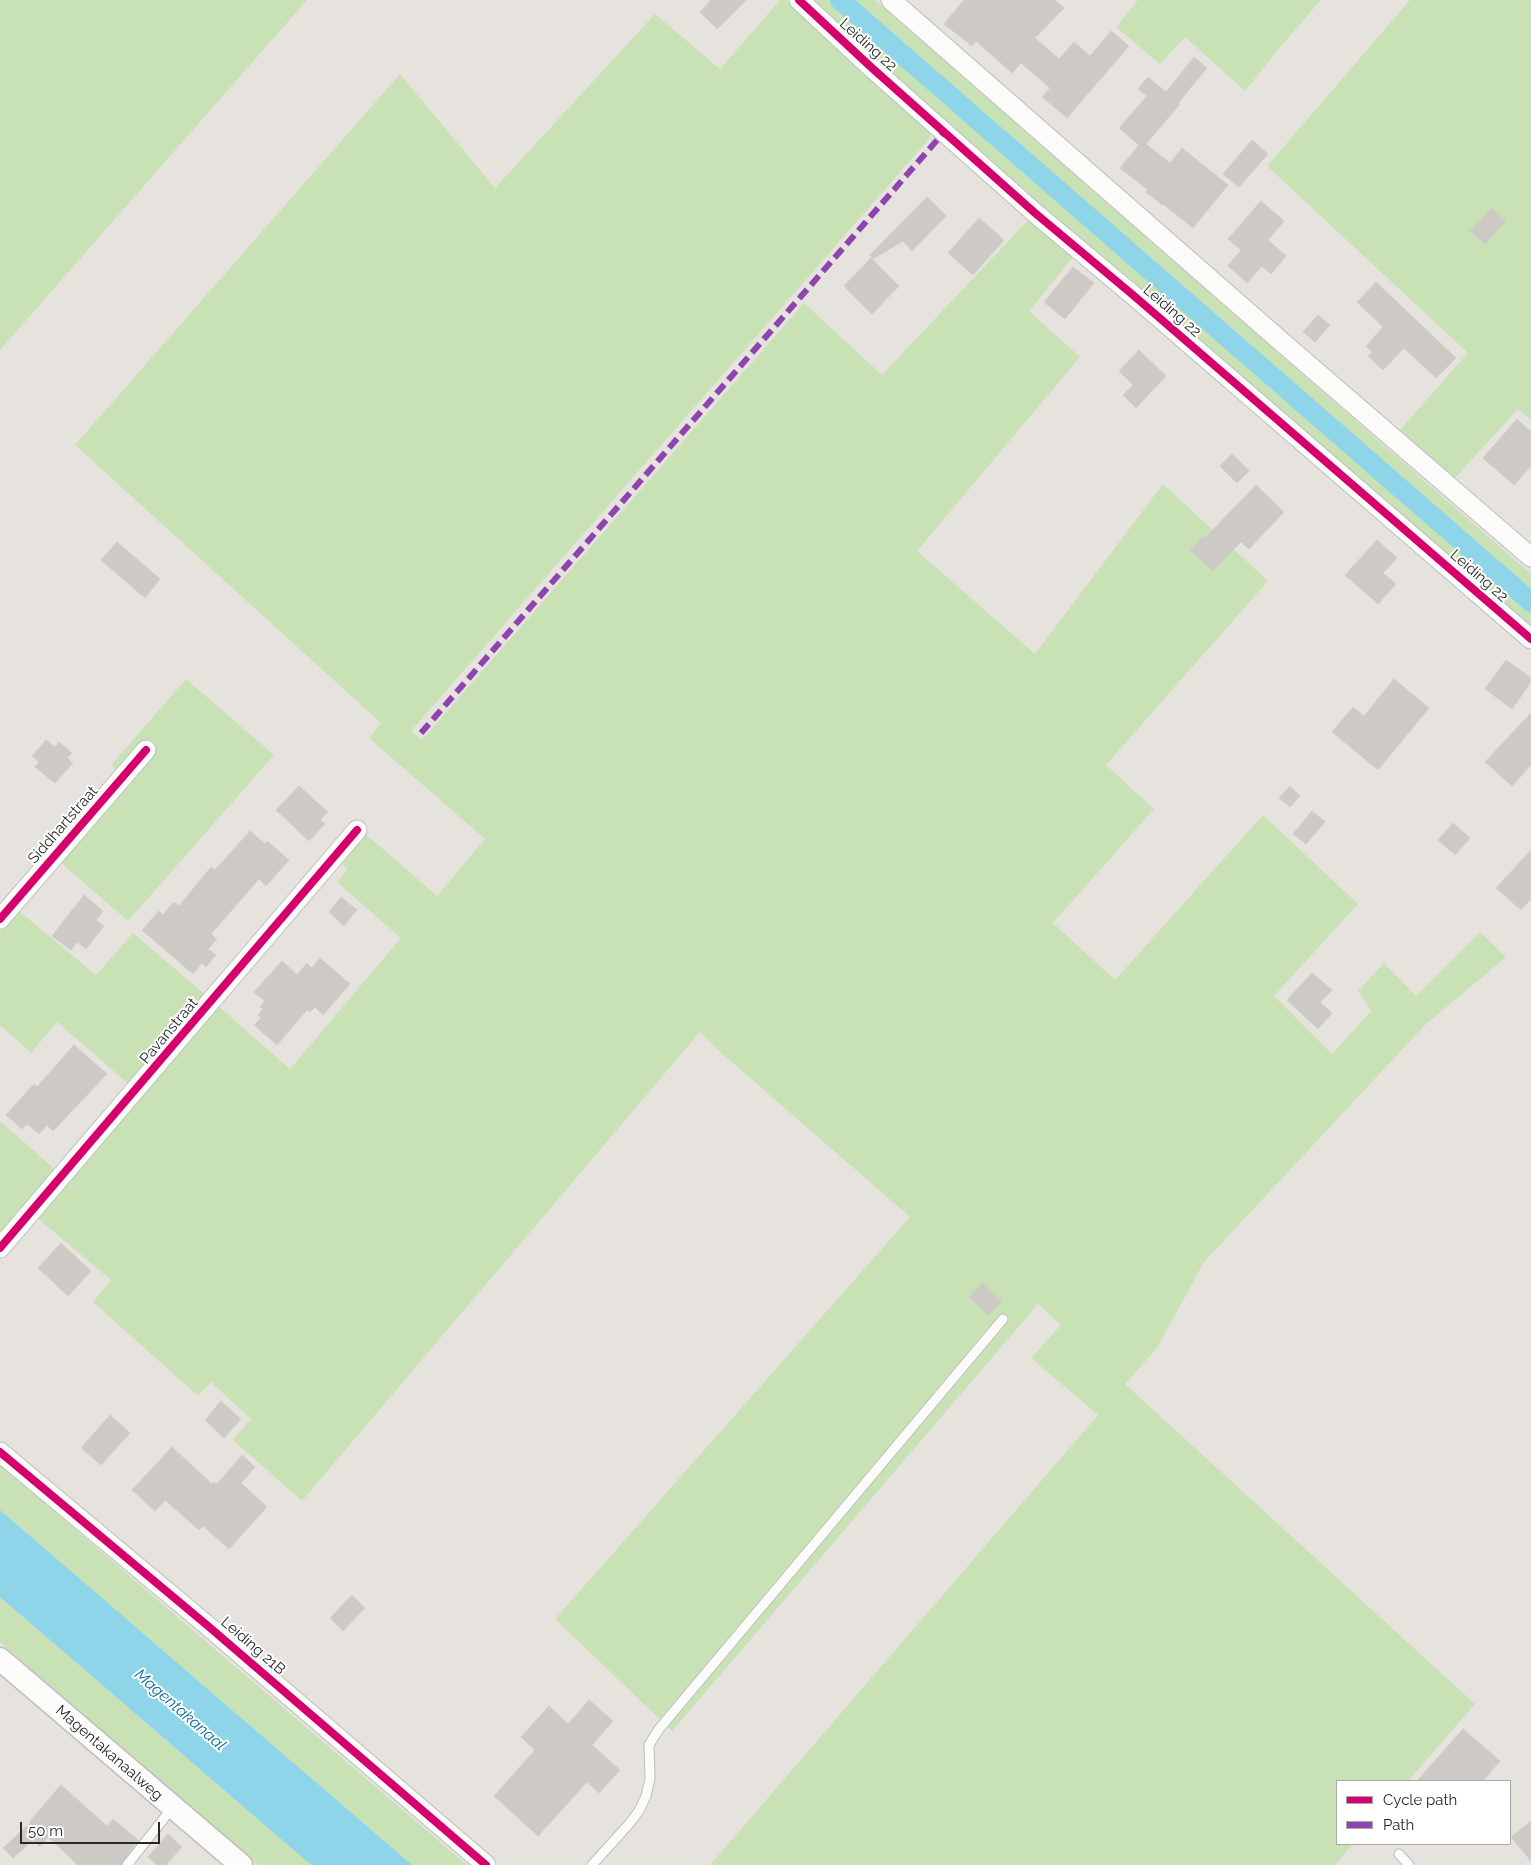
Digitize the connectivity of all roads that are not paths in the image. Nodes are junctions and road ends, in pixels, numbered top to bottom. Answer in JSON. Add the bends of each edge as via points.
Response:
{"nodes":[{"id":1,"x":799,"y":0,"type":"edge"},
{"id":2,"x":891,"y":0,"type":"edge"},
{"id":3,"x":1531,"y":557,"type":"edge"},
{"id":4,"x":1531,"y":639,"type":"edge"},
{"id":5,"x":146,"y":750,"type":"dead end"},
{"id":6,"x":357,"y":830,"type":"dead end"},
{"id":7,"x":0,"y":919,"type":"edge"},
{"id":8,"x":0,"y":1248,"type":"edge"},
{"id":9,"x":1003,"y":1319,"type":"dead end"},
{"id":10,"x":0,"y":1452,"type":"edge"},
{"id":11,"x":0,"y":1659,"type":"edge"},
{"id":12,"x":173,"y":1808,"type":"junction"},
{"id":13,"x":1399,"y":1854,"type":"dead end"},
{"id":14,"x":127,"y":1865,"type":"edge"},
{"id":15,"x":241,"y":1865,"type":"edge"},
{"id":16,"x":486,"y":1865,"type":"edge"},
{"id":17,"x":592,"y":1865,"type":"edge"},
{"id":18,"x":1409,"y":1865,"type":"edge"}],
"edges":[{"from":1,"to":4,"type":"street","name":"Leiding 22","via":[[1035,213]]},
{"from":2,"to":3,"type":"street"},
{"from":5,"to":7,"type":"street","name":"Siddhartstraat"},
{"from":6,"to":8,"type":"street","name":"Pavanstraat"},
{"from":9,"to":17,"type":"lane","via":[[659,1729],[649,1745],[650,1779],[646,1796],[629,1824]]},
{"from":10,"to":16,"type":"street","name":"Leiding 21B"},
{"from":11,"to":12,"type":"street","name":"Magentakanaalweg"},
{"from":12,"to":14,"type":"lane"},
{"from":12,"to":15,"type":"street","name":"Magentakanaalweg"},
{"from":13,"to":18,"type":"lane"}]}
